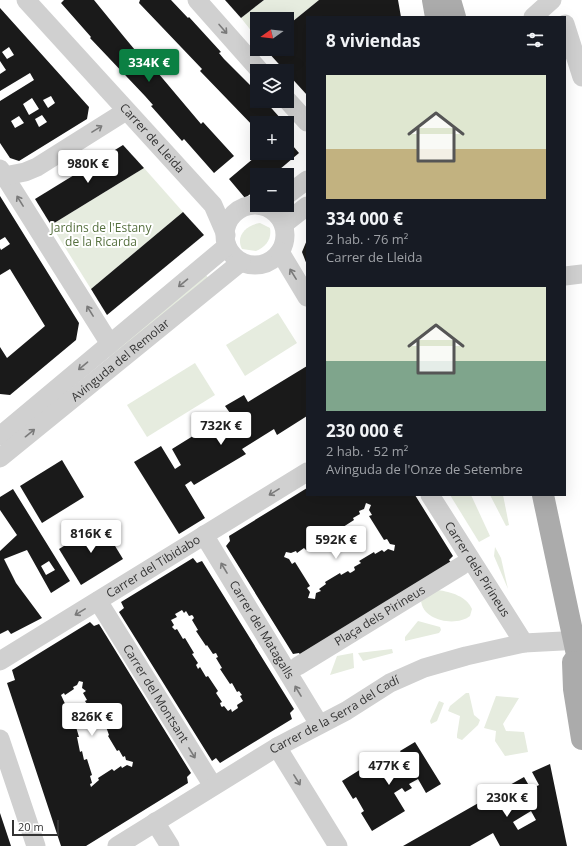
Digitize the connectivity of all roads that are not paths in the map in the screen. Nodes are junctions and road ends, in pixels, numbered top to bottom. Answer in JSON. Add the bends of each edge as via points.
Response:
{"nodes":[{"id":1,"x":26,"y":0,"type":"edge"},
{"id":2,"x":197,"y":0,"type":"edge"},
{"id":3,"x":434,"y":0,"type":"edge"},
{"id":4,"x":450,"y":0,"type":"edge"},
{"id":5,"x":552,"y":1,"type":"edge"},
{"id":6,"x":436,"y":16,"type":"edge"},
{"id":7,"x":455,"y":16,"type":"edge"},
{"id":8,"x":534,"y":16,"type":"edge"},
{"id":9,"x":561,"y":16,"type":"edge"},
{"id":10,"x":566,"y":27,"type":"edge"},
{"id":11,"x":254,"y":64,"type":"edge"},
{"id":12,"x":582,"y":77,"type":"edge"},
{"id":13,"x":294,"y":108,"type":"edge"},
{"id":14,"x":126,"y":111,"type":"junction"},
{"id":15,"x":306,"y":121,"type":"edge"},
{"id":16,"x":2,"y":174,"type":"edge"},
{"id":17,"x":306,"y":181,"type":"edge"},
{"id":18,"x":294,"y":190,"type":"edge"},
{"id":19,"x":200,"y":192,"type":"junction"},
{"id":20,"x":213,"y":205,"type":"junction"},
{"id":21,"x":250,"y":206,"type":"edge"},
{"id":22,"x":306,"y":207,"type":"edge"},
{"id":23,"x":275,"y":212,"type":"edge"},
{"id":24,"x":234,"y":214,"type":"junction"},
{"id":25,"x":284,"y":224,"type":"junction"},
{"id":26,"x":227,"y":240,"type":"junction"},
{"id":27,"x":280,"y":252,"type":"junction"},
{"id":28,"x":213,"y":258,"type":"junction"},
{"id":29,"x":241,"y":262,"type":"junction"},
{"id":30,"x":582,"y":274,"type":"edge"},
{"id":31,"x":566,"y":276,"type":"edge"},
{"id":32,"x":306,"y":294,"type":"edge"},
{"id":33,"x":110,"y":344,"type":"junction"},
{"id":34,"x":1,"y":433,"type":"edge"},
{"id":35,"x":0,"y":458,"type":"edge"},
{"id":36,"x":306,"y":473,"type":"edge"},
{"id":37,"x":431,"y":496,"type":"edge"},
{"id":38,"x":544,"y":496,"type":"edge"},
{"id":39,"x":204,"y":535,"type":"junction"},
{"id":40,"x":461,"y":566,"type":"dead end"},
{"id":41,"x":98,"y":601,"type":"junction"},
{"id":42,"x":578,"y":640,"type":"edge"},
{"id":43,"x":524,"y":643,"type":"junction"},
{"id":44,"x":0,"y":661,"type":"edge"},
{"id":45,"x":298,"y":666,"type":"dead end"},
{"id":46,"x":582,"y":678,"type":"edge"},
{"id":47,"x":319,"y":724,"type":"junction"},
{"id":48,"x":0,"y":739,"type":"edge"},
{"id":49,"x":582,"y":739,"type":"edge"},
{"id":50,"x":277,"y":747,"type":"junction"},
{"id":51,"x":5,"y":770,"type":"edge"},
{"id":52,"x":213,"y":786,"type":"junction"},
{"id":53,"x":155,"y":822,"type":"junction"},
{"id":54,"x":36,"y":846,"type":"edge"},
{"id":55,"x":117,"y":846,"type":"edge"},
{"id":56,"x":170,"y":846,"type":"edge"},
{"id":57,"x":338,"y":846,"type":"edge"}],
"edges":[{"from":1,"to":14,"type":"street","name":"Carrer de Lleida"},
{"from":2,"to":11,"type":"street","one_way":true},
{"from":3,"to":6,"type":"main road"},
{"from":4,"to":7,"type":"main road"},
{"from":5,"to":8,"type":"street"},
{"from":5,"to":9,"type":"street"},
{"from":10,"to":12,"type":"street"},
{"from":13,"to":15,"type":"street"},
{"from":16,"to":14,"type":"street","one_way":true,"via":[[25,172],[37,167]]},
{"from":14,"to":19,"type":"street","name":"Carrer de Lleida"},
{"from":33,"to":16,"type":"street","one_way":true},
{"from":17,"to":18,"type":"street"},
{"from":19,"to":20,"type":"street","name":"Carrer de Lleida"},
{"from":19,"to":28,"type":"street","via":[[208,203],[216,226]]},
{"from":20,"to":24,"type":"street","name":"Carrer de Lleida"},
{"from":20,"to":26,"type":"street","name":"Carrer de Lleida"},
{"from":21,"to":24,"type":"street"},
{"from":22,"to":25,"type":"street"},
{"from":23,"to":25,"type":"street"},
{"from":24,"to":26,"type":"street","via":[[226,227]]},
{"from":25,"to":27,"type":"street","via":[[284,243]]},
{"from":26,"to":28,"type":"street","name":"Avinguda del Remolar"},
{"from":26,"to":29,"type":"street","via":[[232,254]]},
{"from":27,"to":29,"type":"street","via":[[264,263],[254,265]]},
{"from":32,"to":27,"type":"street","one_way":true},
{"from":28,"to":33,"type":"street","name":"Avinguda del Remolar","one_way":true},
{"from":35,"to":29,"type":"street","name":"Avinguda del Remolar","one_way":true},
{"from":30,"to":31,"type":"street"},
{"from":33,"to":34,"type":"street","name":"Avinguda del Remolar","one_way":true},
{"from":36,"to":39,"type":"street","name":"Carrer del Tibidabo","one_way":true},
{"from":37,"to":43,"type":"street","name":"Carrer dels Pirineus"},
{"from":38,"to":42,"type":"main road"},
{"from":39,"to":41,"type":"street","name":"Carrer del Tibidabo"},
{"from":47,"to":39,"type":"street","name":"Carrer del Matagalls","one_way":true},
{"from":40,"to":45,"type":"street","name":"Plaça dels Pirineus"},
{"from":41,"to":44,"type":"street","name":"Carrer del Tibidabo","one_way":true},
{"from":41,"to":52,"type":"street","name":"Carrer del Montsant","one_way":true},
{"from":42,"to":43,"type":"street","name":"Carrer de la Serra del Cadí"},
{"from":42,"to":46,"type":"main road"},
{"from":42,"to":49,"type":"main road","via":[[572,678]]},
{"from":43,"to":47,"type":"street","name":"Carrer de la Serra del Cadí","via":[[424,668],[390,683],[346,711]]},
{"from":47,"to":50,"type":"street","name":"Carrer de la Serra del Cadí"},
{"from":48,"to":51,"type":"street"},
{"from":50,"to":52,"type":"street","name":"Carrer de la Serra del Cadí"},
{"from":50,"to":57,"type":"street","one_way":true},
{"from":51,"to":54,"type":"street"},
{"from":52,"to":53,"type":"street","name":"Carrer de la Serra del Cadí"},
{"from":53,"to":55,"type":"street","name":"Carrer de la Serra del Cadí"},
{"from":53,"to":56,"type":"street"}]}
